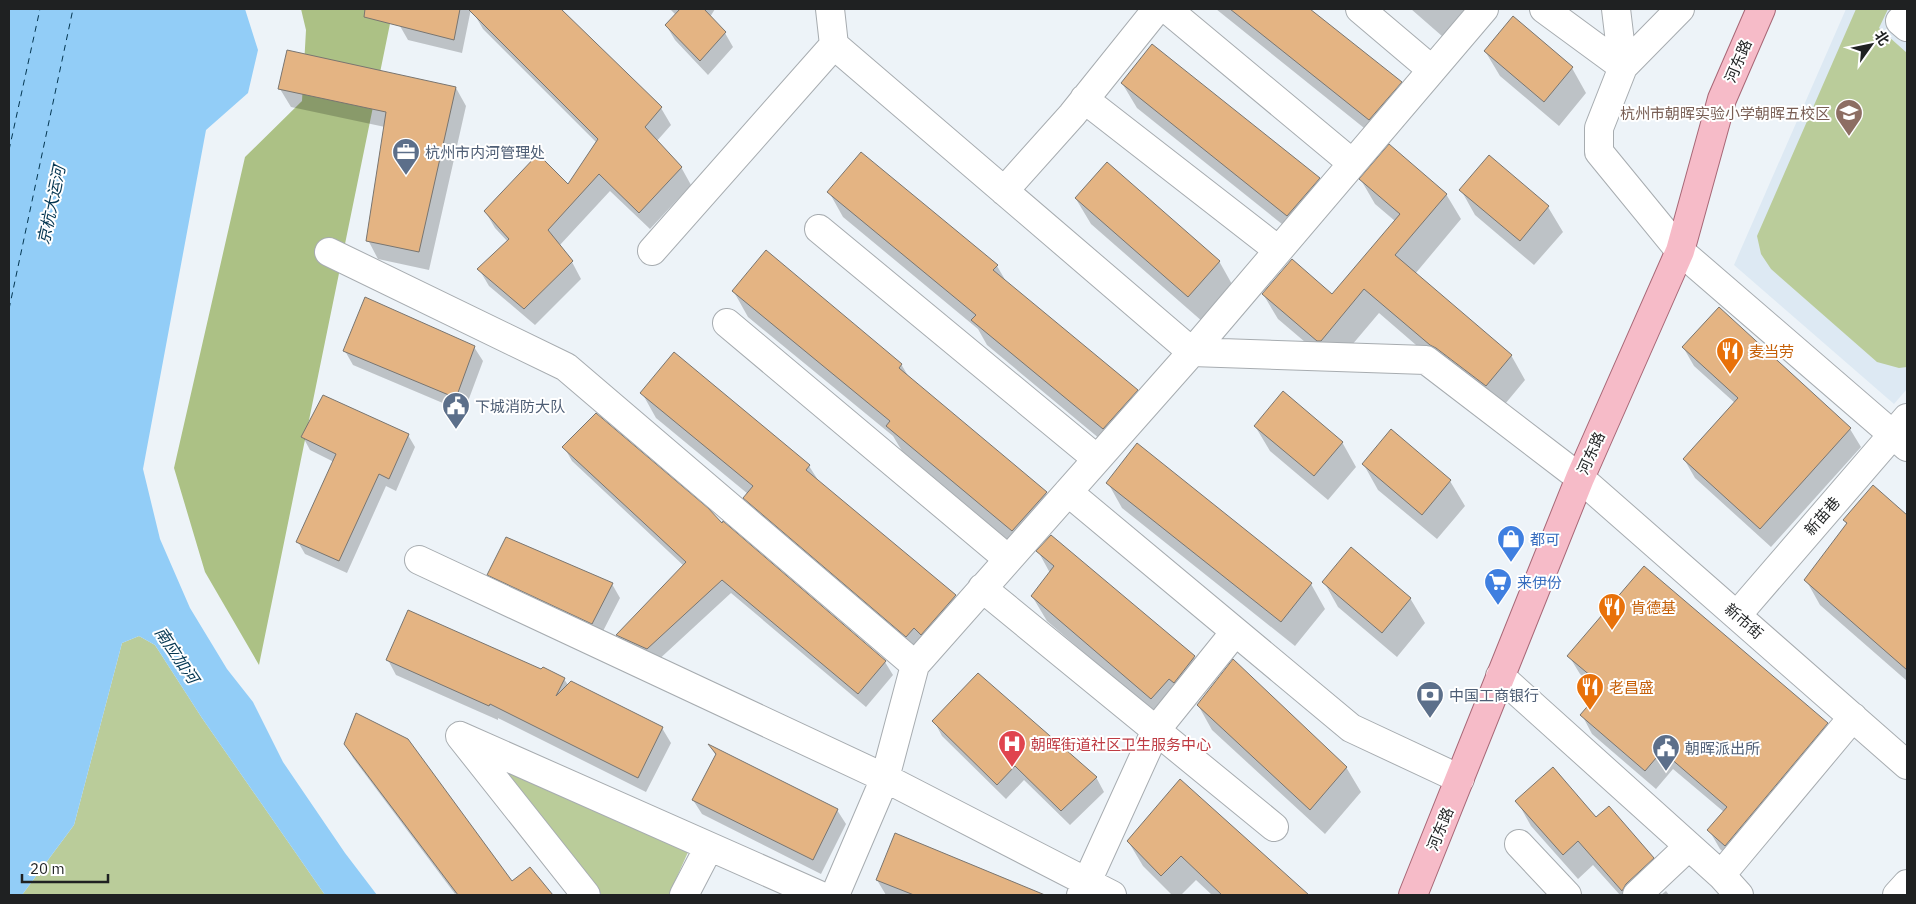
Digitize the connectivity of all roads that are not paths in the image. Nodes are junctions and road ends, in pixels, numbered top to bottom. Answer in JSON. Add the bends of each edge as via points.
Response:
{"nodes":[{"id":1,"x":830,"y":9,"type":"edge"},
{"id":2,"x":1158,"y":9,"type":"edge"},
{"id":3,"x":1167,"y":9,"type":"edge"},
{"id":4,"x":1360,"y":9,"type":"edge"},
{"id":5,"x":1484,"y":9,"type":"edge"},
{"id":6,"x":1544,"y":9,"type":"edge"},
{"id":7,"x":1616,"y":9,"type":"edge"},
{"id":8,"x":1680,"y":9,"type":"edge"},
{"id":9,"x":1755,"y":12,"type":"edge"},
{"id":10,"x":834,"y":45,"type":"junction"},
{"id":11,"x":1623,"y":67,"type":"junction"},
{"id":12,"x":1432,"y":70,"type":"junction"},
{"id":13,"x":1084,"y":99,"type":"junction"},
{"id":14,"x":1352,"y":163,"type":"junction"},
{"id":15,"x":1004,"y":191,"type":"junction"},
{"id":16,"x":819,"y":229,"type":"dead end"},
{"id":17,"x":1278,"y":250,"type":"junction"},
{"id":18,"x":652,"y":251,"type":"dead end"},
{"id":19,"x":1680,"y":251,"type":"junction"},
{"id":20,"x":329,"y":252,"type":"dead end"},
{"id":21,"x":727,"y":323,"type":"dead end"},
{"id":22,"x":1192,"y":352,"type":"junction"},
{"id":23,"x":1902,"y":433,"type":"edge"},
{"id":24,"x":1097,"y":459,"type":"junction"},
{"id":25,"x":1580,"y":478,"type":"junction"},
{"id":26,"x":1068,"y":492,"type":"junction"},
{"id":27,"x":1008,"y":559,"type":"junction"},
{"id":28,"x":420,"y":560,"type":"dead end"},
{"id":29,"x":982,"y":588,"type":"junction"},
{"id":30,"x":1737,"y":615,"type":"junction"},
{"id":31,"x":1235,"y":632,"type":"junction"},
{"id":32,"x":915,"y":665,"type":"junction"},
{"id":33,"x":1500,"y":676,"type":"junction"},
{"id":34,"x":1853,"y":717,"type":"junction"},
{"id":35,"x":1156,"y":730,"type":"junction"},
{"id":36,"x":1907,"y":765,"type":"edge"},
{"id":37,"x":885,"y":778,"type":"junction"},
{"id":38,"x":1460,"y":779,"type":"junction"},
{"id":39,"x":1274,"y":827,"type":"dead end"},
{"id":40,"x":1519,"y":844,"type":"dead end"},
{"id":41,"x":1689,"y":846,"type":"junction"},
{"id":42,"x":709,"y":847,"type":"junction"},
{"id":43,"x":1721,"y":876,"type":"junction"},
{"id":44,"x":1907,"y":884,"type":"edge"},
{"id":45,"x":1083,"y":888,"type":"edge"},
{"id":46,"x":586,"y":895,"type":"edge"},
{"id":47,"x":684,"y":895,"type":"edge"},
{"id":48,"x":819,"y":895,"type":"edge"},
{"id":49,"x":835,"y":895,"type":"edge"},
{"id":50,"x":1112,"y":895,"type":"edge"},
{"id":51,"x":1413,"y":895,"type":"edge"},
{"id":52,"x":1567,"y":895,"type":"edge"},
{"id":53,"x":1637,"y":895,"type":"edge"},
{"id":54,"x":1739,"y":895,"type":"edge"},
{"id":55,"x":1897,"y":895,"type":"edge"}],
"edges":[{"from":1,"to":10,"type":"street"},
{"from":2,"to":13,"type":"street"},
{"from":3,"to":14,"type":"street"},
{"from":4,"to":12,"type":"street"},
{"from":5,"to":12,"type":"street"},
{"from":6,"to":11,"type":"street"},
{"from":7,"to":11,"type":"street"},
{"from":8,"to":11,"type":"street"},
{"from":9,"to":19,"type":"main road","name":"河东路","via":[[1722,99]]},
{"from":10,"to":15,"type":"street"},
{"from":10,"to":18,"type":"street"},
{"from":11,"to":19,"type":"street","via":[[1599,128],[1600,152]]},
{"from":12,"to":14,"type":"street"},
{"from":13,"to":15,"type":"street"},
{"from":13,"to":17,"type":"street"},
{"from":14,"to":17,"type":"street"},
{"from":15,"to":22,"type":"street"},
{"from":16,"to":24,"type":"street"},
{"from":17,"to":22,"type":"street"},
{"from":19,"to":23,"type":"street"},
{"from":19,"to":25,"type":"main road","name":"河东路"},
{"from":20,"to":32,"type":"street","via":[[566,367]]},
{"from":21,"to":27,"type":"street"},
{"from":22,"to":24,"type":"street"},
{"from":22,"to":25,"type":"street","name":"新市街","via":[[1426,360]]},
{"from":23,"to":30,"type":"street","name":"新苗巷"},
{"from":24,"to":26,"type":"street"},
{"from":25,"to":30,"type":"street","name":"新市街"},
{"from":25,"to":33,"type":"main road","name":"河东路"},
{"from":26,"to":27,"type":"street"},
{"from":26,"to":31,"type":"street"},
{"from":27,"to":29,"type":"street"},
{"from":28,"to":37,"type":"street"},
{"from":29,"to":32,"type":"street"},
{"from":29,"to":35,"type":"street"},
{"from":30,"to":34,"type":"street","name":"新市街"},
{"from":31,"to":35,"type":"street"},
{"from":31,"to":38,"type":"street","via":[[1351,728]]},
{"from":32,"to":37,"type":"street"},
{"from":33,"to":38,"type":"main road","name":"河东路"},
{"from":33,"to":41,"type":"street"},
{"from":34,"to":36,"type":"street","name":"新市街"},
{"from":34,"to":43,"type":"street"},
{"from":35,"to":39,"type":"street"},
{"from":35,"to":45,"type":"street"},
{"from":37,"to":45,"type":"street"},
{"from":37,"to":49,"type":"street"},
{"from":38,"to":51,"type":"main road","name":"河东路"},
{"from":40,"to":52,"type":"street"},
{"from":41,"to":43,"type":"street"},
{"from":41,"to":53,"type":"street"},
{"from":42,"to":46,"type":"street","via":[[460,736]]},
{"from":42,"to":47,"type":"street"},
{"from":42,"to":48,"type":"street"},
{"from":43,"to":54,"type":"street"},
{"from":44,"to":55,"type":"street"},
{"from":45,"to":50,"type":"street"}]}
